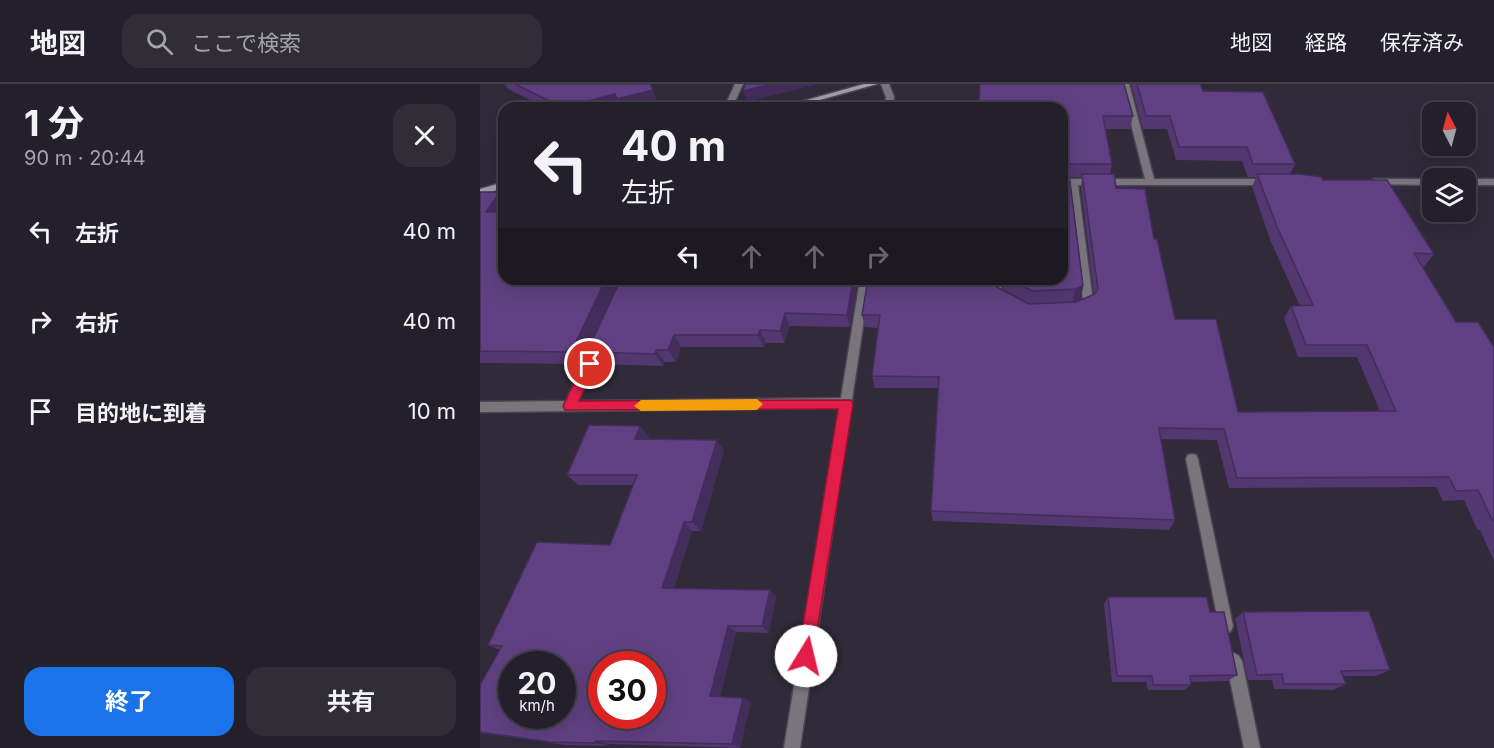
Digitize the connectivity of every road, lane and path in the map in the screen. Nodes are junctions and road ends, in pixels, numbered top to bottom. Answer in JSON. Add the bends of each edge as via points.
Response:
{"nodes":[{"id":1,"x":739,"y":84,"type":"edge"},
{"id":2,"x":873,"y":84,"type":"edge"},
{"id":3,"x":885,"y":84,"type":"edge"},
{"id":4,"x":1125,"y":84,"type":"edge"},
{"id":5,"x":731,"y":102,"type":"edge"},
{"id":6,"x":805,"y":102,"type":"edge"},
{"id":7,"x":890,"y":102,"type":"edge"},
{"id":8,"x":1068,"y":182,"type":"edge"},
{"id":9,"x":1073,"y":182,"type":"junction"},
{"id":10,"x":1150,"y":182,"type":"junction"},
{"id":11,"x":1279,"y":182,"type":"edge"},
{"id":12,"x":1362,"y":182,"type":"edge"},
{"id":13,"x":1422,"y":182,"type":"edge"},
{"id":14,"x":1476,"y":182,"type":"edge"},
{"id":15,"x":1494,"y":182,"type":"edge"},
{"id":16,"x":498,"y":187,"type":"edge"},
{"id":17,"x":480,"y":192,"type":"edge"},
{"id":18,"x":864,"y":285,"type":"edge"},
{"id":19,"x":996,"y":285,"type":"edge"},
{"id":20,"x":1017,"y":304,"type":"edge"},
{"id":21,"x":1062,"y":309,"type":"edge"},
{"id":22,"x":604,"y":332,"type":"edge"},
{"id":23,"x":846,"y":404,"type":"junction"},
{"id":24,"x":570,"y":406,"type":"junction"},
{"id":25,"x":480,"y":407,"type":"edge"},
{"id":26,"x":1192,"y":459,"type":"dead end"},
{"id":27,"x":792,"y":748,"type":"edge"},
{"id":28,"x":1252,"y":748,"type":"edge"}],
"edges":[{"from":1,"to":5,"type":"street"},
{"from":2,"to":6,"type":"street"},
{"from":3,"to":7,"type":"street"},
{"from":4,"to":10,"type":"street"},
{"from":8,"to":9,"type":"street"},
{"from":9,"to":10,"type":"street"},
{"from":9,"to":21,"type":"street","via":[[1088,302]]},
{"from":10,"to":11,"type":"street"},
{"from":12,"to":13,"type":"street"},
{"from":14,"to":15,"type":"street"},
{"from":16,"to":17,"type":"street"},
{"from":18,"to":23,"type":"street"},
{"from":19,"to":20,"type":"street","via":[[996,292]]},
{"from":22,"to":24,"type":"street"},
{"from":23,"to":24,"type":"street"},
{"from":23,"to":27,"type":"street"},
{"from":24,"to":25,"type":"street"},
{"from":26,"to":28,"type":"street"}]}
